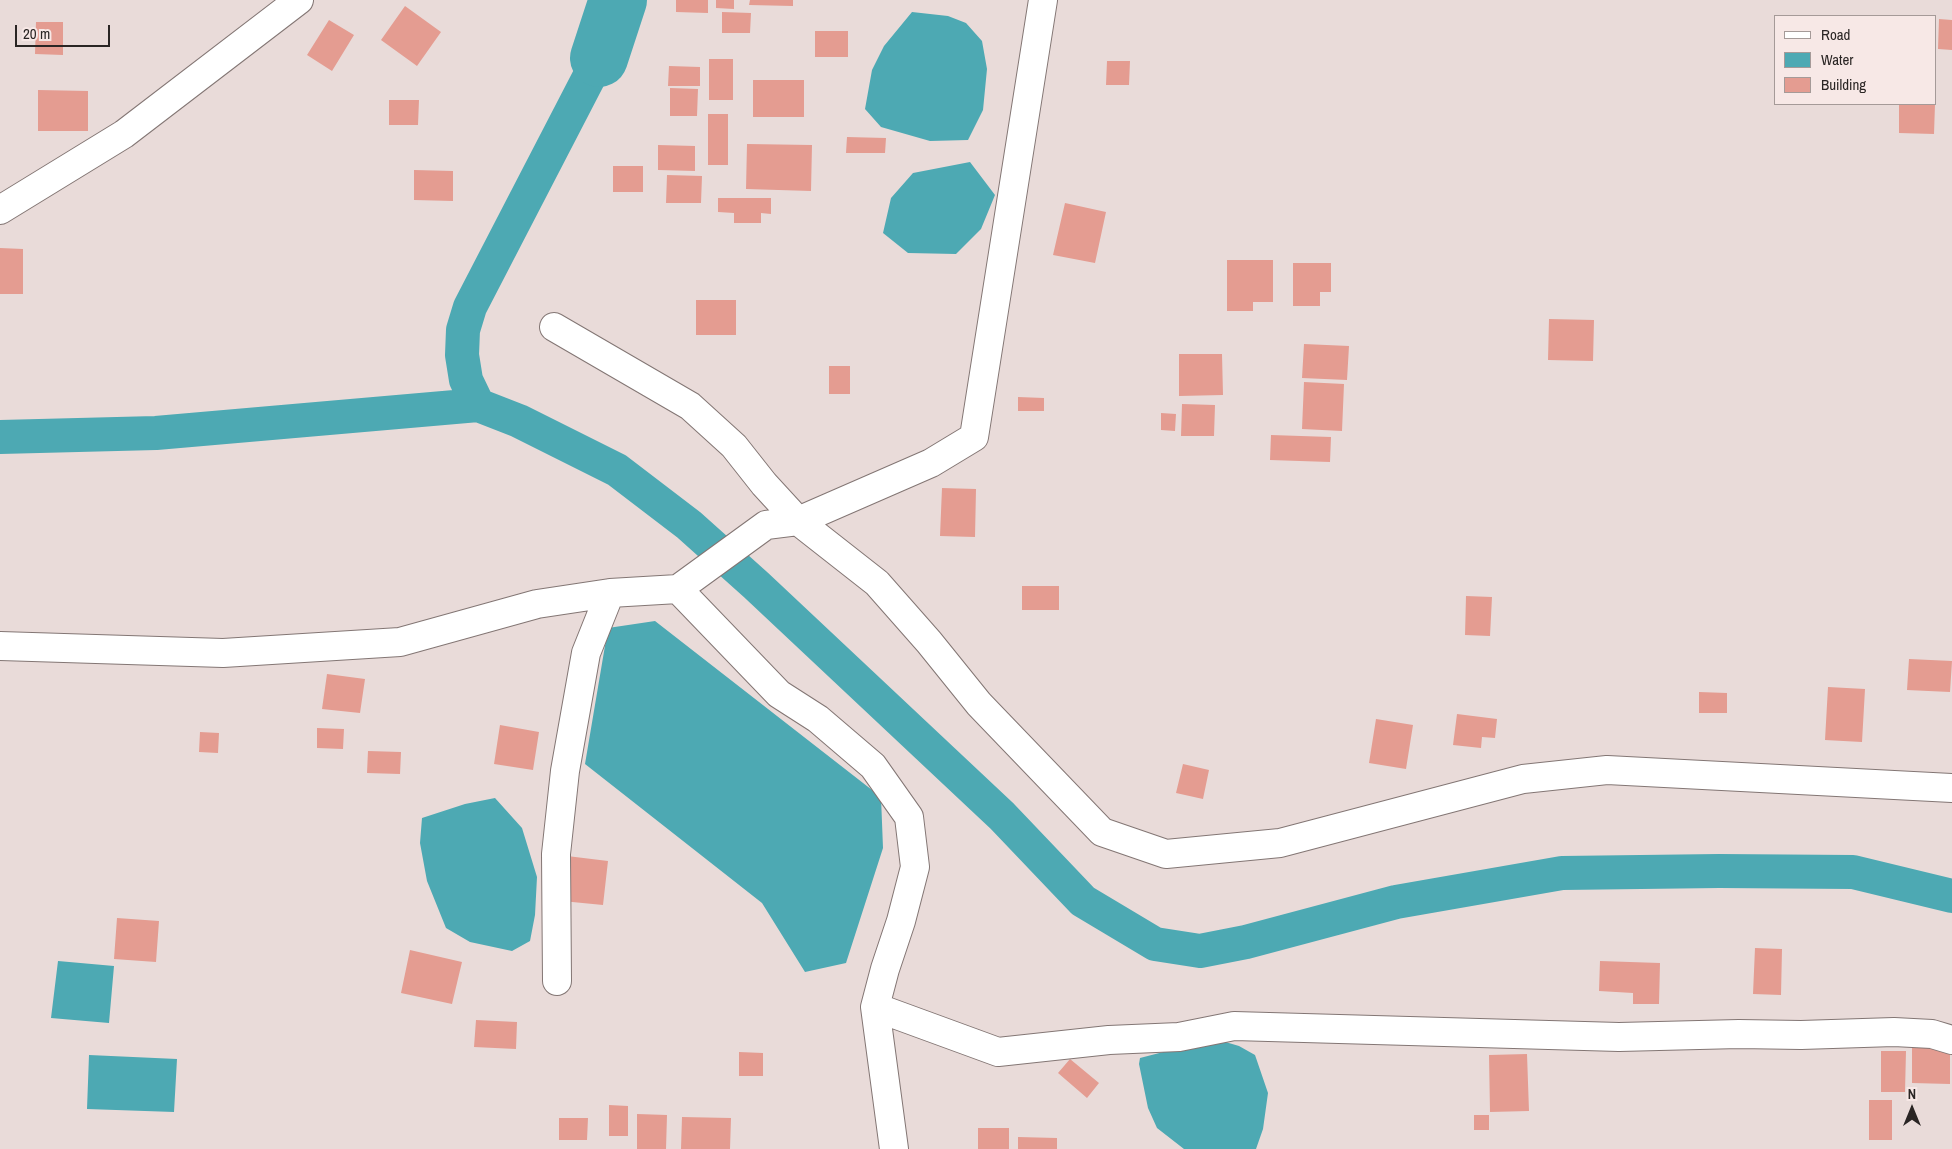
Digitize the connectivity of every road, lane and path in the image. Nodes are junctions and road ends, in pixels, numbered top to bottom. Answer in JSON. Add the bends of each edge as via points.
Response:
{"nodes":[{"id":1,"x":299,"y":0,"type":"edge"},
{"id":2,"x":1043,"y":0,"type":"edge"},
{"id":3,"x":0,"y":210,"type":"edge"},
{"id":4,"x":554,"y":327,"type":"dead end"},
{"id":5,"x":798,"y":521,"type":"junction"},
{"id":6,"x":678,"y":589,"type":"junction"},
{"id":7,"x":610,"y":593,"type":"junction"},
{"id":8,"x":0,"y":646,"type":"edge"},
{"id":9,"x":1952,"y":788,"type":"edge"},
{"id":10,"x":557,"y":981,"type":"dead end"},
{"id":11,"x":875,"y":1007,"type":"junction"},
{"id":12,"x":1952,"y":1040,"type":"edge"},
{"id":13,"x":894,"y":1149,"type":"edge"}],
"edges":[{"from":1,"to":3,"type":"street","via":[[124,134]]},
{"from":2,"to":5,"type":"street","via":[[974,438],[932,463]]},
{"from":4,"to":5,"type":"street","via":[[690,406],[734,446]]},
{"from":5,"to":6,"type":"street","via":[[766,525]]},
{"from":5,"to":9,"type":"street","via":[[877,583],[979,704],[1102,832],[1166,854],[1280,843],[1523,779],[1607,770]]},
{"from":6,"to":7,"type":"street"},
{"from":6,"to":11,"type":"street","via":[[779,694],[818,719],[873,766],[909,817],[915,868]]},
{"from":7,"to":8,"type":"street","via":[[537,604],[400,642],[223,653]]},
{"from":7,"to":10,"type":"street","via":[[586,653],[565,771],[556,854]]},
{"from":11,"to":12,"type":"street","via":[[998,1052],[1109,1040],[1179,1037],[1234,1026],[1619,1037],[1894,1032],[1932,1034]]},
{"from":11,"to":13,"type":"street"}]}
